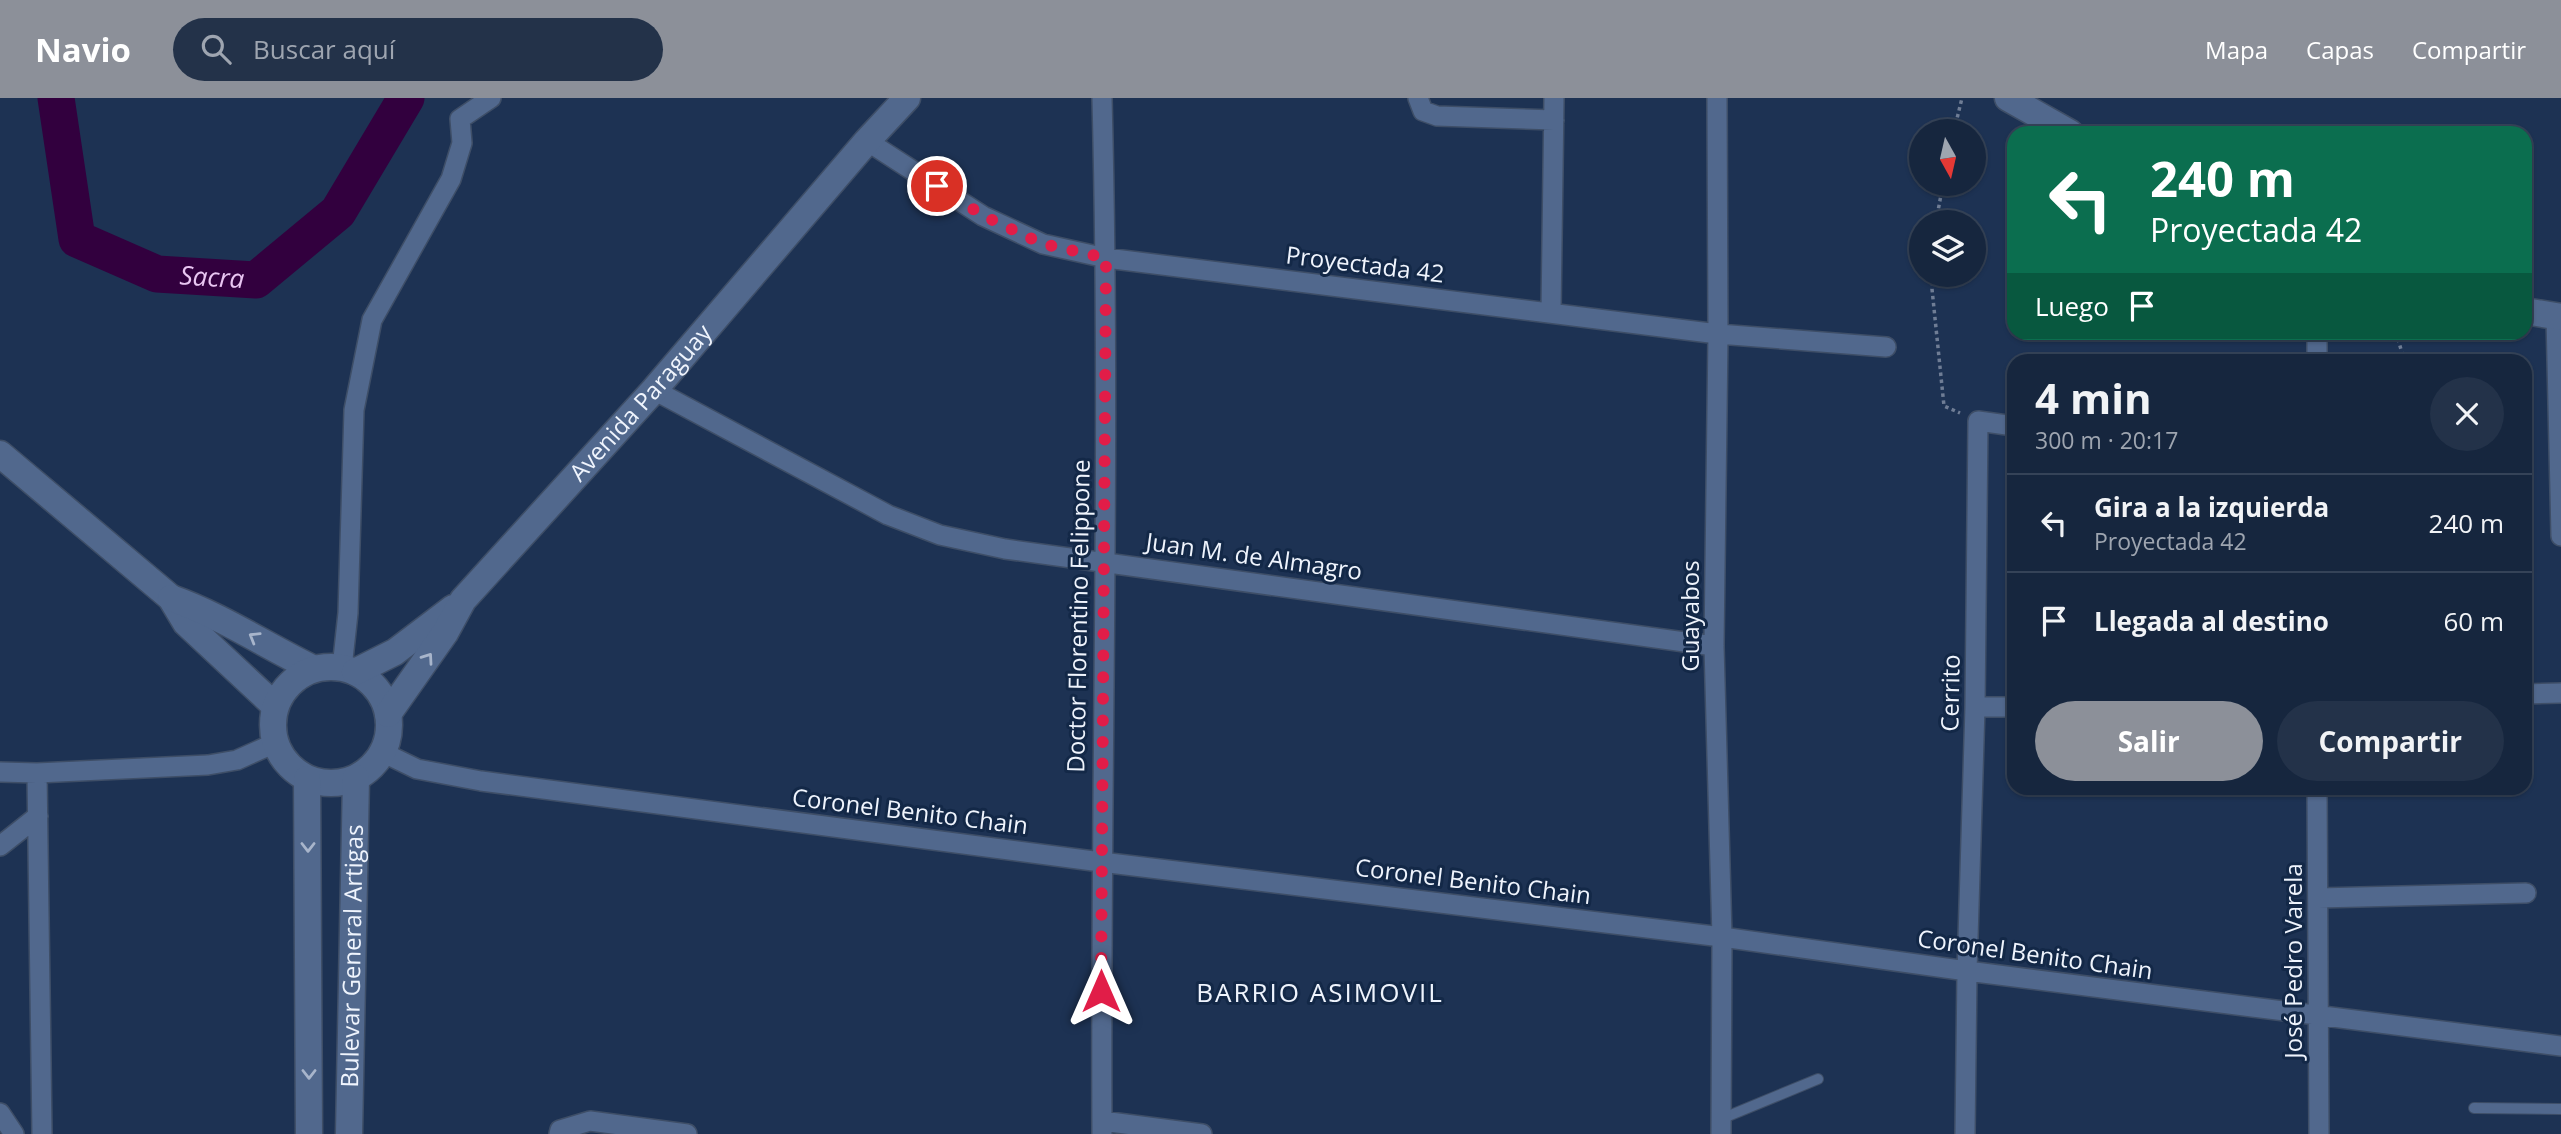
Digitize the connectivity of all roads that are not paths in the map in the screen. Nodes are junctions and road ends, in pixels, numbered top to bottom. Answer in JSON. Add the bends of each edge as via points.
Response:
{"nodes":[{"id":1,"x":491,"y":98,"type":"edge"},
{"id":2,"x":907,"y":98,"type":"edge"},
{"id":3,"x":1102,"y":98,"type":"edge"},
{"id":4,"x":1418,"y":98,"type":"edge"},
{"id":5,"x":1554,"y":98,"type":"edge"},
{"id":6,"x":1717,"y":98,"type":"edge"},
{"id":7,"x":2008,"y":98,"type":"edge"},
{"id":8,"x":1554,"y":120,"type":"junction"},
{"id":9,"x":2058,"y":126,"type":"edge"},
{"id":10,"x":867,"y":141,"type":"junction"},
{"id":11,"x":1106,"y":258,"type":"junction"},
{"id":12,"x":1551,"y":312,"type":"junction"},
{"id":13,"x":2532,"y":312,"type":"edge"},
{"id":14,"x":2559,"y":317,"type":"edge"},
{"id":15,"x":1718,"y":334,"type":"junction"},
{"id":16,"x":1886,"y":347,"type":"dead end"},
{"id":17,"x":654,"y":390,"type":"junction"},
{"id":18,"x":2007,"y":425,"type":"edge"},
{"id":19,"x":0,"y":454,"type":"edge"},
{"id":20,"x":2561,"y":536,"type":"edge"},
{"id":21,"x":1104,"y":561,"type":"junction"},
{"id":22,"x":171,"y":598,"type":"junction"},
{"id":23,"x":463,"y":600,"type":"junction"},
{"id":24,"x":1714,"y":646,"type":"junction"},
{"id":25,"x":314,"y":669,"type":"junction"},
{"id":26,"x":349,"y":670,"type":"junction"},
{"id":27,"x":2561,"y":693,"type":"edge"},
{"id":28,"x":2532,"y":694,"type":"edge"},
{"id":29,"x":275,"y":706,"type":"junction"},
{"id":30,"x":1975,"y":707,"type":"junction"},
{"id":31,"x":2007,"y":707,"type":"edge"},
{"id":32,"x":388,"y":714,"type":"junction"},
{"id":33,"x":275,"y":743,"type":"junction"},
{"id":34,"x":383,"y":752,"type":"junction"},
{"id":35,"x":0,"y":772,"type":"edge"},
{"id":36,"x":37,"y":773,"type":"junction"},
{"id":37,"x":356,"y":778,"type":"junction"},
{"id":38,"x":307,"y":779,"type":"junction"},
{"id":39,"x":2317,"y":795,"type":"edge"},
{"id":40,"x":38,"y":816,"type":"junction"},
{"id":41,"x":0,"y":846,"type":"edge"},
{"id":42,"x":1101,"y":862,"type":"junction"},
{"id":43,"x":2526,"y":893,"type":"dead end"},
{"id":44,"x":2318,"y":898,"type":"junction"},
{"id":45,"x":1722,"y":937,"type":"junction"},
{"id":46,"x":1967,"y":971,"type":"junction"},
{"id":47,"x":2319,"y":1017,"type":"junction"},
{"id":48,"x":2561,"y":1046,"type":"edge"},
{"id":49,"x":1818,"y":1079,"type":"dead end"},
{"id":50,"x":2474,"y":1108,"type":"dead end"},
{"id":51,"x":2561,"y":1109,"type":"edge"},
{"id":52,"x":0,"y":1113,"type":"edge"},
{"id":53,"x":1102,"y":1127,"type":"edge"},
{"id":54,"x":1721,"y":1127,"type":"edge"},
{"id":55,"x":560,"y":1132,"type":"edge"},
{"id":56,"x":14,"y":1134,"type":"edge"},
{"id":57,"x":41,"y":1134,"type":"edge"},
{"id":58,"x":309,"y":1134,"type":"edge"},
{"id":59,"x":349,"y":1134,"type":"edge"},
{"id":60,"x":687,"y":1134,"type":"edge"},
{"id":61,"x":1202,"y":1134,"type":"edge"},
{"id":62,"x":1965,"y":1134,"type":"edge"},
{"id":63,"x":2319,"y":1134,"type":"edge"}],
"edges":[{"from":1,"to":26,"type":"street","via":[[460,119],[462,144],[452,179],[372,320],[354,410]]},
{"from":2,"to":10,"type":"street","name":"Avenida Paraguay"},
{"from":3,"to":11,"type":"street","name":"Doctor Florentino Felippone"},
{"from":4,"to":8,"type":"street","via":[[1423,111],[1437,116]]},
{"from":5,"to":8,"type":"street"},
{"from":6,"to":15,"type":"street","name":"Guayabos"},
{"from":7,"to":9,"type":"street"},
{"from":8,"to":12,"type":"street"},
{"from":10,"to":11,"type":"street","name":"Proyectada 42","via":[[984,216],[1043,244]]},
{"from":10,"to":17,"type":"street","name":"Avenida Paraguay"},
{"from":11,"to":12,"type":"street","name":"Proyectada 42"},
{"from":11,"to":21,"type":"street","name":"Doctor Florentino Felippone"},
{"from":12,"to":15,"type":"street","name":"Proyectada 42"},
{"from":13,"to":14,"type":"street"},
{"from":14,"to":20,"type":"street"},
{"from":15,"to":16,"type":"street","name":"Proyectada 42"},
{"from":15,"to":24,"type":"street","name":"Guayabos"},
{"from":17,"to":21,"type":"street","name":"Juan M. de Almagro","via":[[888,515],[940,535],[1005,549]]},
{"from":17,"to":23,"type":"street","name":"Avenida Paraguay"},
{"from":18,"to":30,"type":"street","name":"Cerrito","via":[[1978,421]]},
{"from":19,"to":22,"type":"street"},
{"from":21,"to":24,"type":"street","name":"Juan M. de Almagro"},
{"from":21,"to":42,"type":"street","name":"Doctor Florentino Felippone"},
{"from":25,"to":22,"type":"street","one_way":true,"via":[[224,620]]},
{"from":22,"to":29,"type":"street","via":[[186,623]]},
{"from":23,"to":26,"type":"street","via":[[395,652]]},
{"from":32,"to":23,"type":"street","name":"Avenida Paraguay","one_way":true},
{"from":24,"to":45,"type":"street","name":"Guayabos"},
{"from":25,"to":26,"type":"street"},
{"from":25,"to":29,"type":"street","via":[[290,683]]},
{"from":26,"to":32,"type":"street","via":[[377,689]]},
{"from":27,"to":28,"type":"street"},
{"from":29,"to":33,"type":"street"},
{"from":30,"to":31,"type":"street"},
{"from":30,"to":46,"type":"street","name":"Cerrito"},
{"from":32,"to":34,"type":"street"},
{"from":33,"to":36,"type":"street","via":[[237,760],[208,765]]},
{"from":33,"to":38,"type":"street","via":[[287,764]]},
{"from":34,"to":37,"type":"street"},
{"from":34,"to":42,"type":"street","name":"Coronel Benito Chain","via":[[417,769],[454,777]]},
{"from":35,"to":36,"type":"street"},
{"from":36,"to":40,"type":"street"},
{"from":37,"to":38,"type":"street","via":[[332,783]]},
{"from":37,"to":59,"type":"street","name":"Bulevar General Artigas"},
{"from":38,"to":58,"type":"street","name":"Bulevar General Artigas","one_way":true},
{"from":39,"to":44,"type":"street","name":"José Pedro Varela"},
{"from":40,"to":41,"type":"street"},
{"from":40,"to":57,"type":"street"},
{"from":42,"to":45,"type":"street","name":"Coronel Benito Chain"},
{"from":42,"to":53,"type":"street","name":"Doctor Florentino Felippone"},
{"from":43,"to":44,"type":"street"},
{"from":44,"to":47,"type":"street","name":"José Pedro Varela"},
{"from":45,"to":46,"type":"street","name":"Coronel Benito Chain"},
{"from":45,"to":54,"type":"street","name":"Guayabos"},
{"from":46,"to":47,"type":"street","name":"Coronel Benito Chain"},
{"from":46,"to":62,"type":"street","name":"Cerrito"},
{"from":47,"to":48,"type":"street","name":"Coronel Benito Chain"},
{"from":47,"to":63,"type":"street","name":"José Pedro Varela"},
{"from":49,"to":54,"type":"lane"},
{"from":50,"to":51,"type":"lane"},
{"from":52,"to":56,"type":"street"},
{"from":53,"to":61,"type":"street"},
{"from":55,"to":60,"type":"street","via":[[590,1121]]}]}
